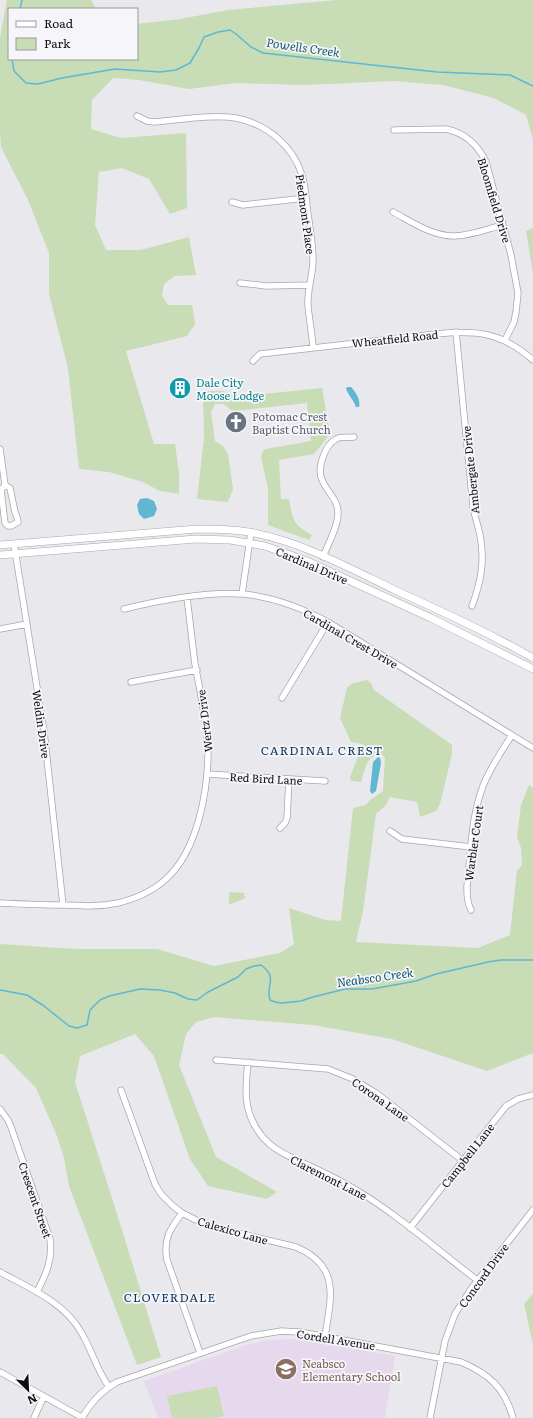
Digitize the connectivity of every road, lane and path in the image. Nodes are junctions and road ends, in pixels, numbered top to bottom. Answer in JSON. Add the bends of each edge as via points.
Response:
{"nodes":[{"id":1,"x":137,"y":116,"type":"dead end"},
{"id":2,"x":394,"y":130,"type":"dead end"},
{"id":3,"x":306,"y":198,"type":"junction"},
{"id":4,"x":232,"y":202,"type":"dead end"},
{"id":5,"x":393,"y":212,"type":"dead end"},
{"id":6,"x":503,"y":225,"type":"junction"},
{"id":7,"x":240,"y":283,"type":"dead end"},
{"id":8,"x":310,"y":286,"type":"junction"},
{"id":9,"x":456,"y":332,"type":"junction"},
{"id":10,"x":505,"y":340,"type":"junction"},
{"id":11,"x":313,"y":347,"type":"junction"},
{"id":12,"x":533,"y":360,"type":"edge"},
{"id":13,"x":253,"y":361,"type":"dead end"},
{"id":14,"x":354,"y":438,"type":"dead end"},
{"id":15,"x":0,"y":450,"type":"edge"},
{"id":16,"x":5,"y":485,"type":"junction"},
{"id":17,"x":251,"y":532,"type":"junction"},
{"id":18,"x":250,"y":543,"type":"junction"},
{"id":19,"x":14,"y":544,"type":"junction"},
{"id":20,"x":0,"y":545,"type":"edge"},
{"id":21,"x":16,"y":553,"type":"junction"},
{"id":22,"x":0,"y":555,"type":"edge"},
{"id":23,"x":323,"y":557,"type":"junction"},
{"id":24,"x":242,"y":594,"type":"junction"},
{"id":25,"x":187,"y":598,"type":"junction"},
{"id":26,"x":472,"y":606,"type":"dead end"},
{"id":27,"x":124,"y":609,"type":"dead end"},
{"id":28,"x":328,"y":622,"type":"junction"},
{"id":29,"x":27,"y":624,"type":"junction"},
{"id":30,"x":0,"y":629,"type":"edge"},
{"id":31,"x":533,"y":658,"type":"edge"},
{"id":32,"x":533,"y":669,"type":"edge"},
{"id":33,"x":197,"y":670,"type":"junction"},
{"id":34,"x":131,"y":682,"type":"dead end"},
{"id":35,"x":282,"y":698,"type":"dead end"},
{"id":36,"x":512,"y":735,"type":"junction"},
{"id":37,"x":533,"y":748,"type":"edge"},
{"id":38,"x":207,"y":774,"type":"junction"},
{"id":39,"x":289,"y":779,"type":"junction"},
{"id":40,"x":325,"y":782,"type":"dead end"},
{"id":41,"x":280,"y":828,"type":"dead end"},
{"id":42,"x":390,"y":831,"type":"dead end"},
{"id":43,"x":472,"y":847,"type":"junction"},
{"id":44,"x":0,"y":903,"type":"edge"},
{"id":45,"x":63,"y":905,"type":"junction"},
{"id":46,"x":471,"y":910,"type":"dead end"},
{"id":47,"x":216,"y":1060,"type":"dead end"},
{"id":48,"x":248,"y":1062,"type":"junction"},
{"id":49,"x":121,"y":1090,"type":"dead end"},
{"id":50,"x":533,"y":1095,"type":"edge"},
{"id":51,"x":0,"y":1109,"type":"edge"},
{"id":52,"x":462,"y":1160,"type":"junction"},
{"id":53,"x":533,"y":1210,"type":"edge"},
{"id":54,"x":182,"y":1213,"type":"junction"},
{"id":55,"x":410,"y":1228,"type":"junction"},
{"id":56,"x":0,"y":1272,"type":"edge"},
{"id":57,"x":477,"y":1280,"type":"junction"},
{"id":58,"x":37,"y":1292,"type":"junction"},
{"id":59,"x":325,"y":1336,"type":"junction"},
{"id":60,"x":200,"y":1353,"type":"junction"},
{"id":61,"x":441,"y":1357,"type":"junction"},
{"id":62,"x":0,"y":1372,"type":"edge"},
{"id":63,"x":109,"y":1386,"type":"junction"},
{"id":64,"x":44,"y":1396,"type":"junction"},
{"id":65,"x":34,"y":1418,"type":"edge"},
{"id":66,"x":83,"y":1418,"type":"edge"},
{"id":67,"x":430,"y":1418,"type":"edge"},
{"id":68,"x":513,"y":1418,"type":"edge"}],
"edges":[{"from":1,"to":3,"type":"street","name":"Piedmont Place","via":[[154,122],[226,117],[259,125],[275,135],[290,151],[300,168]]},
{"from":2,"to":6,"type":"street","name":"Bloomfield Drive","via":[[446,129],[460,133],[473,143],[486,162]]},
{"from":3,"to":4,"type":"street","via":[[243,205]]},
{"from":3,"to":8,"type":"street","name":"Piedmont Place","via":[[313,248]]},
{"from":5,"to":6,"type":"street","via":[[446,236],[462,236]]},
{"from":6,"to":10,"type":"street","name":"Bloomfield Drive","via":[[518,293],[514,322]]},
{"from":7,"to":8,"type":"street"},
{"from":8,"to":11,"type":"street","name":"Piedmont Place","via":[[308,305]]},
{"from":9,"to":10,"type":"street","name":"Wheatfield Road","via":[[471,332]]},
{"from":9,"to":11,"type":"street","name":"Wheatfield Road"},
{"from":9,"to":26,"type":"street","name":"Ambergate Drive","via":[[473,507],[480,535],[482,558],[479,586]]},
{"from":10,"to":12,"type":"street","name":"Wheatfield Road"},
{"from":11,"to":13,"type":"street","name":"Wheatfield Road","via":[[260,354]]},
{"from":14,"to":23,"type":"street","via":[[335,439],[325,453],[320,470],[324,484],[336,501],[338,514]]},
{"from":15,"to":16,"type":"street"},
{"from":16,"to":16,"type":"street","via":[[1,490],[4,519],[5,523],[11,526],[18,522],[10,488]]},
{"from":17,"to":18,"type":"street"},
{"from":17,"to":19,"type":"main road","name":"Cardinal Drive","via":[[190,530]]},
{"from":17,"to":23,"type":"main road","name":"Cardinal Drive","via":[[295,544]]},
{"from":18,"to":21,"type":"main road","name":"Cardinal Drive","via":[[196,539]]},
{"from":18,"to":24,"type":"street"},
{"from":18,"to":32,"type":"main road","name":"Cardinal Drive","via":[[307,560],[432,618]]},
{"from":19,"to":20,"type":"main road","name":"Cardinal Drive"},
{"from":19,"to":21,"type":"street","name":"Weldin Drive"},
{"from":21,"to":22,"type":"main road","name":"Cardinal Drive"},
{"from":21,"to":29,"type":"street","name":"Weldin Drive"},
{"from":23,"to":31,"type":"main road","name":"Cardinal Drive","via":[[437,609]]},
{"from":24,"to":25,"type":"street","name":"Cardinal Crest Drive"},
{"from":24,"to":28,"type":"street","name":"Cardinal Crest Drive","via":[[282,602]]},
{"from":25,"to":27,"type":"street","name":"Cardinal Crest Drive"},
{"from":25,"to":33,"type":"street","name":"Wertz Drive"},
{"from":28,"to":35,"type":"street"},
{"from":28,"to":36,"type":"street","name":"Cardinal Crest Drive"},
{"from":29,"to":30,"type":"street"},
{"from":29,"to":45,"type":"street","name":"Weldin Drive","via":[[44,731]]},
{"from":33,"to":34,"type":"street"},
{"from":33,"to":38,"type":"street","name":"Wertz Drive","via":[[207,733]]},
{"from":36,"to":37,"type":"street","name":"Cardinal Crest Drive"},
{"from":36,"to":43,"type":"street","name":"Warbler Court","via":[[482,787],[475,813]]},
{"from":38,"to":39,"type":"street","name":"Red Bird Lane"},
{"from":38,"to":45,"type":"street","name":"Wertz Drive","via":[[201,813],[192,839],[182,859],[166,879],[143,894],[119,903],[96,906]]},
{"from":39,"to":40,"type":"street","name":"Red Bird Lane"},
{"from":39,"to":41,"type":"street","via":[[287,818],[286,823]]},
{"from":42,"to":43,"type":"street","via":[[402,839]]},
{"from":43,"to":46,"type":"street","name":"Warbler Court","via":[[467,886]]},
{"from":44,"to":45,"type":"street","name":"Wertz Drive"},
{"from":47,"to":48,"type":"street","name":"Corona Lane"},
{"from":48,"to":52,"type":"street","name":"Corona Lane","via":[[320,1068],[348,1077],[376,1093]]},
{"from":48,"to":55,"type":"street","name":"Claremont Lane","via":[[247,1109],[256,1128],[267,1142],[283,1154],[357,1190]]},
{"from":49,"to":54,"type":"street","name":"Calexico Lane","via":[[155,1184],[166,1200]]},
{"from":50,"to":52,"type":"street","name":"Campbell Lane","via":[[508,1103]]},
{"from":51,"to":58,"type":"street","name":"Crescent Street","via":[[11,1127],[50,1239],[50,1265]]},
{"from":52,"to":55,"type":"street","name":"Campbell Lane"},
{"from":53,"to":57,"type":"street","name":"Concord Drive"},
{"from":54,"to":59,"type":"street","name":"Calexico Lane","via":[[222,1229],[296,1247],[315,1258],[326,1272],[331,1286]]},
{"from":54,"to":60,"type":"street","via":[[169,1231],[165,1252]]},
{"from":55,"to":57,"type":"street","name":"Claremont Lane"},
{"from":56,"to":58,"type":"street"},
{"from":57,"to":61,"type":"street","name":"Concord Drive","via":[[460,1305],[450,1326]]},
{"from":58,"to":63,"type":"street","via":[[64,1310],[77,1325]]},
{"from":59,"to":60,"type":"street","name":"Cordell Avenue","via":[[300,1332],[264,1333]]},
{"from":59,"to":61,"type":"street","name":"Cordell Avenue"},
{"from":60,"to":63,"type":"street","name":"Cordell Avenue"},
{"from":61,"to":67,"type":"street","name":"Concord Drive"},
{"from":61,"to":68,"type":"street","name":"Cordell Avenue","via":[[471,1366],[490,1378],[506,1398]]},
{"from":62,"to":64,"type":"street"},
{"from":63,"to":66,"type":"street","name":"Cordell Avenue","via":[[96,1397]]},
{"from":64,"to":65,"type":"street"},
{"from":64,"to":66,"type":"street"}]}
